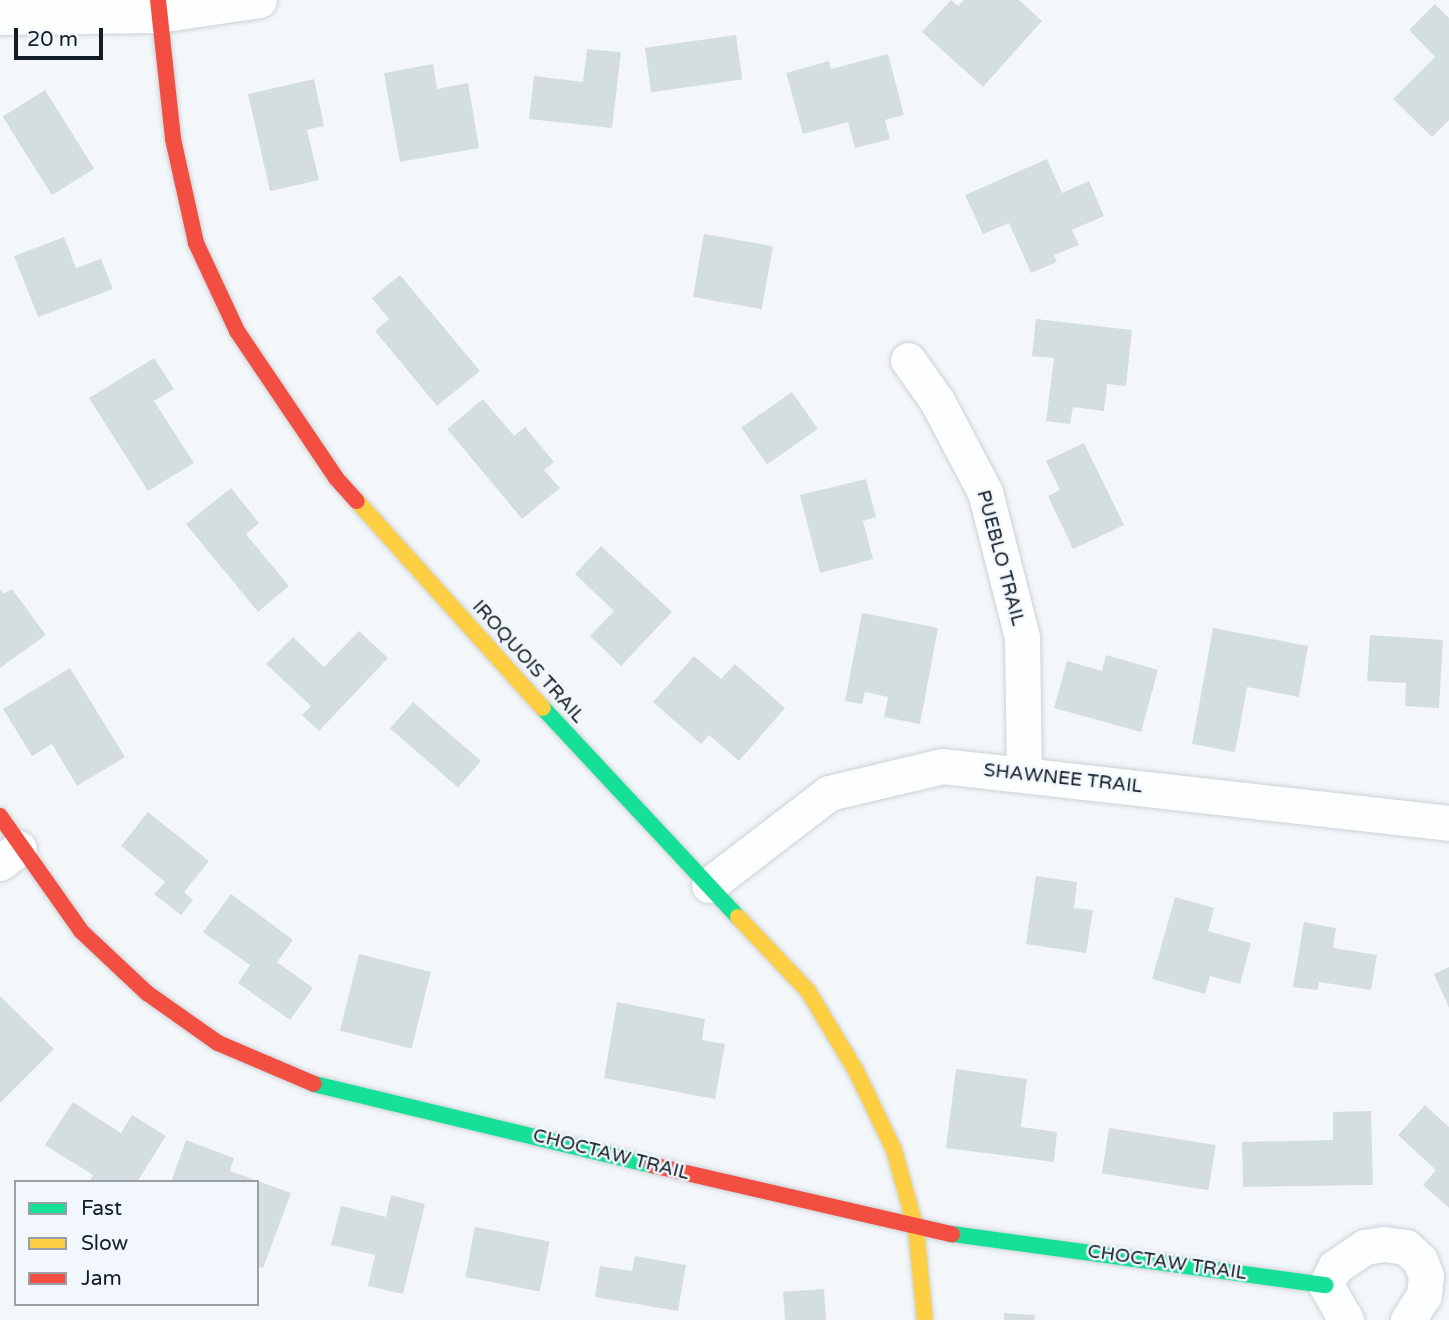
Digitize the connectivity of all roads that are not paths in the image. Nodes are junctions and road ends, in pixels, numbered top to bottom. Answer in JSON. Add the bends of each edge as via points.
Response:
{"nodes":[{"id":1,"x":259,"y":0,"type":"edge"},
{"id":2,"x":158,"y":7,"type":"edge"},
{"id":3,"x":0,"y":17,"type":"edge"},
{"id":4,"x":908,"y":360,"type":"dead end"},
{"id":5,"x":1024,"y":775,"type":"junction"},
{"id":6,"x":0,"y":816,"type":"edge"},
{"id":7,"x":1449,"y":824,"type":"edge"},
{"id":8,"x":10,"y":855,"type":"edge"},
{"id":9,"x":709,"y":885,"type":"junction"},
{"id":10,"x":916,"y":1229,"type":"junction"},
{"id":11,"x":1326,"y":1285,"type":"junction"},
{"id":12,"x":925,"y":1320,"type":"edge"},
{"id":13,"x":1346,"y":1320,"type":"edge"},
{"id":14,"x":1408,"y":1320,"type":"edge"}],
"edges":[{"from":1,"to":2,"type":"street"},
{"from":2,"to":3,"type":"street"},
{"from":2,"to":9,"type":"street","name":"IROQUOIS TRAIL","via":[[173,139],[196,243],[237,331],[336,478],[580,750]]},
{"from":4,"to":5,"type":"street","name":"PUEBLO TRAIL","via":[[937,401],[985,492],[1022,637]]},
{"from":5,"to":7,"type":"street","name":"SHAWNEE TRAIL"},
{"from":5,"to":9,"type":"street","name":"SHAWNEE TRAIL","via":[[942,766],[829,793]]},
{"from":6,"to":8,"type":"street","name":"CHOCTAW TRAIL"},
{"from":8,"to":10,"type":"street","name":"CHOCTAW TRAIL","via":[[80,931],[147,993],[218,1043],[308,1082]]},
{"from":9,"to":10,"type":"street","name":"IROQUOIS TRAIL","via":[[808,991],[856,1071],[894,1150]]},
{"from":10,"to":11,"type":"street","name":"CHOCTAW TRAIL"},
{"from":10,"to":12,"type":"street","name":"IROQUOIS TRAIL"},
{"from":11,"to":13,"type":"street"},
{"from":11,"to":14,"type":"street","via":[[1335,1266],[1365,1247],[1406,1247],[1420,1260],[1426,1276],[1424,1295]]}]}
